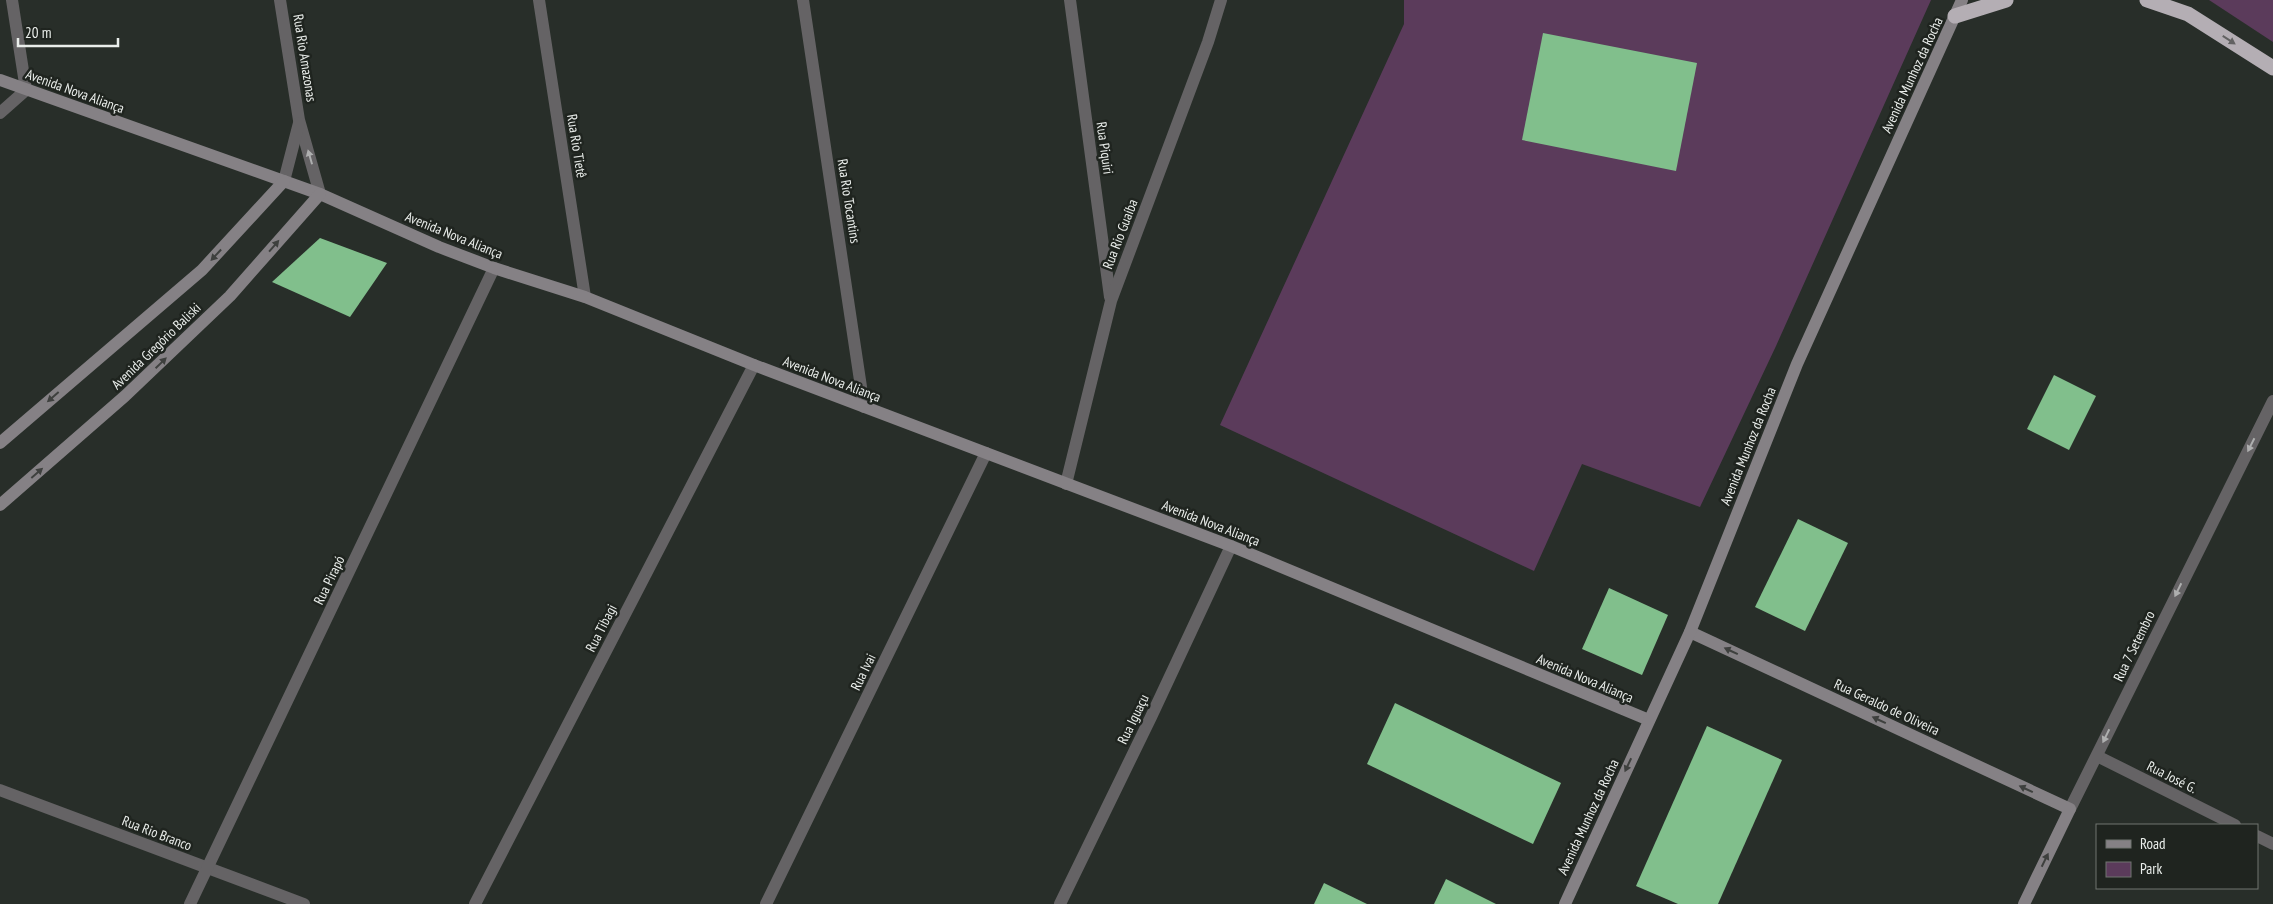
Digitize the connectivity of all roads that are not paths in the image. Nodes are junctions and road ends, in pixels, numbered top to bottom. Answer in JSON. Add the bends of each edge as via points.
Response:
{"nodes":[{"id":1,"x":12,"y":0,"type":"edge"},
{"id":2,"x":280,"y":0,"type":"edge"},
{"id":3,"x":539,"y":0,"type":"edge"},
{"id":4,"x":803,"y":0,"type":"edge"},
{"id":5,"x":1070,"y":0,"type":"edge"},
{"id":6,"x":1221,"y":0,"type":"edge"},
{"id":7,"x":1962,"y":0,"type":"edge"},
{"id":8,"x":2006,"y":0,"type":"edge"},
{"id":9,"x":2147,"y":0,"type":"edge"},
{"id":10,"x":2177,"y":0,"type":"edge"},
{"id":11,"x":2188,"y":14,"type":"junction"},
{"id":12,"x":1955,"y":16,"type":"junction"},
{"id":13,"x":2273,"y":68,"type":"edge"},
{"id":14,"x":0,"y":80,"type":"edge"},
{"id":15,"x":26,"y":90,"type":"junction"},
{"id":16,"x":0,"y":113,"type":"edge"},
{"id":17,"x":299,"y":120,"type":"junction"},
{"id":18,"x":284,"y":181,"type":"junction"},
{"id":19,"x":320,"y":194,"type":"junction"},
{"id":20,"x":494,"y":268,"type":"junction"},
{"id":21,"x":585,"y":297,"type":"junction"},
{"id":22,"x":1111,"y":300,"type":"junction"},
{"id":23,"x":754,"y":365,"type":"junction"},
{"id":24,"x":2273,"y":402,"type":"edge"},
{"id":25,"x":864,"y":407,"type":"junction"},
{"id":26,"x":0,"y":442,"type":"edge"},
{"id":27,"x":986,"y":453,"type":"junction"},
{"id":28,"x":1066,"y":484,"type":"junction"},
{"id":29,"x":0,"y":505,"type":"edge"},
{"id":30,"x":1231,"y":546,"type":"junction"},
{"id":31,"x":1690,"y":632,"type":"junction"},
{"id":32,"x":1648,"y":720,"type":"junction"},
{"id":33,"x":2097,"y":756,"type":"junction"},
{"id":34,"x":0,"y":790,"type":"edge"},
{"id":35,"x":2070,"y":810,"type":"junction"},
{"id":36,"x":2233,"y":824,"type":"edge"},
{"id":37,"x":2258,"y":836,"type":"edge"},
{"id":38,"x":2273,"y":844,"type":"edge"},
{"id":39,"x":208,"y":868,"type":"junction"},
{"id":40,"x":190,"y":904,"type":"edge"},
{"id":41,"x":304,"y":904,"type":"edge"},
{"id":42,"x":475,"y":904,"type":"edge"},
{"id":43,"x":766,"y":904,"type":"edge"},
{"id":44,"x":1060,"y":904,"type":"edge"},
{"id":45,"x":1565,"y":904,"type":"edge"},
{"id":46,"x":2024,"y":904,"type":"edge"}],
"edges":[{"from":1,"to":15,"type":"street"},
{"from":2,"to":17,"type":"street","name":"Rua Rio Amazonas"},
{"from":3,"to":21,"type":"street","name":"Rua Rio Tietê"},
{"from":4,"to":25,"type":"street","name":"Rua Rio Tocantins"},
{"from":5,"to":22,"type":"street","name":"Rua Piquiri"},
{"from":6,"to":22,"type":"street","name":"Rua Rio Guaíba"},
{"from":7,"to":12,"type":"street","name":"Avenida Munhoz da Rocha"},
{"from":8,"to":12,"type":"highway"},
{"from":9,"to":11,"type":"highway"},
{"from":10,"to":11,"type":"highway"},
{"from":11,"to":13,"type":"highway","one_way":true},
{"from":12,"to":31,"type":"street","name":"Avenida Munhoz da Rocha","via":[[1797,364]]},
{"from":14,"to":15,"type":"street","name":"Avenida Nova Aliança"},
{"from":15,"to":16,"type":"street"},
{"from":15,"to":18,"type":"street","name":"Avenida Nova Aliança"},
{"from":17,"to":18,"type":"street","name":"Rua Rio Amazonas"},
{"from":19,"to":17,"type":"street","name":"Rua Rio Amazonas","one_way":true},
{"from":18,"to":19,"type":"street","name":"Avenida Nova Aliança"},
{"from":18,"to":26,"type":"street","name":"Avenida Gregório Baliski","one_way":true,"via":[[202,270]]},
{"from":19,"to":20,"type":"street","name":"Avenida Nova Aliança","via":[[439,248]]},
{"from":29,"to":19,"type":"street","name":"Avenida Gregório Baliski","one_way":true,"via":[[126,396],[230,296]]},
{"from":20,"to":21,"type":"street","name":"Avenida Nova Aliança"},
{"from":20,"to":39,"type":"street","name":"Rua Pirapó"},
{"from":21,"to":23,"type":"street","name":"Avenida Nova Aliança"},
{"from":22,"to":28,"type":"street","name":"Rua Rio Guaíba"},
{"from":23,"to":25,"type":"street","name":"Avenida Nova Aliança"},
{"from":23,"to":42,"type":"street","name":"Rua Tibagi"},
{"from":24,"to":33,"type":"street","name":"Rua 7 Setembro","one_way":true},
{"from":25,"to":27,"type":"street","name":"Avenida Nova Aliança"},
{"from":27,"to":28,"type":"street","name":"Avenida Nova Aliança"},
{"from":27,"to":43,"type":"street","name":"Rua Ivai"},
{"from":28,"to":30,"type":"street","name":"Avenida Nova Aliança"},
{"from":30,"to":32,"type":"street","name":"Avenida Nova Aliança"},
{"from":30,"to":44,"type":"street","name":"Rua Iguaçu"},
{"from":31,"to":32,"type":"street","name":"Avenida Munhoz da Rocha"},
{"from":35,"to":31,"type":"street","name":"Rua Geraldo de Oliveira","one_way":true},
{"from":32,"to":45,"type":"street","name":"Avenida Munhoz da Rocha","one_way":true},
{"from":33,"to":35,"type":"street","name":"Rua 7 Setembro"},
{"from":33,"to":36,"type":"street","name":"Rua José G."},
{"from":34,"to":39,"type":"street","name":"Rua Rio Branco"},
{"from":46,"to":35,"type":"street","name":"Rua 7 Setembro","one_way":true},
{"from":37,"to":38,"type":"street"},
{"from":39,"to":40,"type":"street","name":"Rua Pirapó"},
{"from":39,"to":41,"type":"street","name":"Rua Rio Branco"}]}
